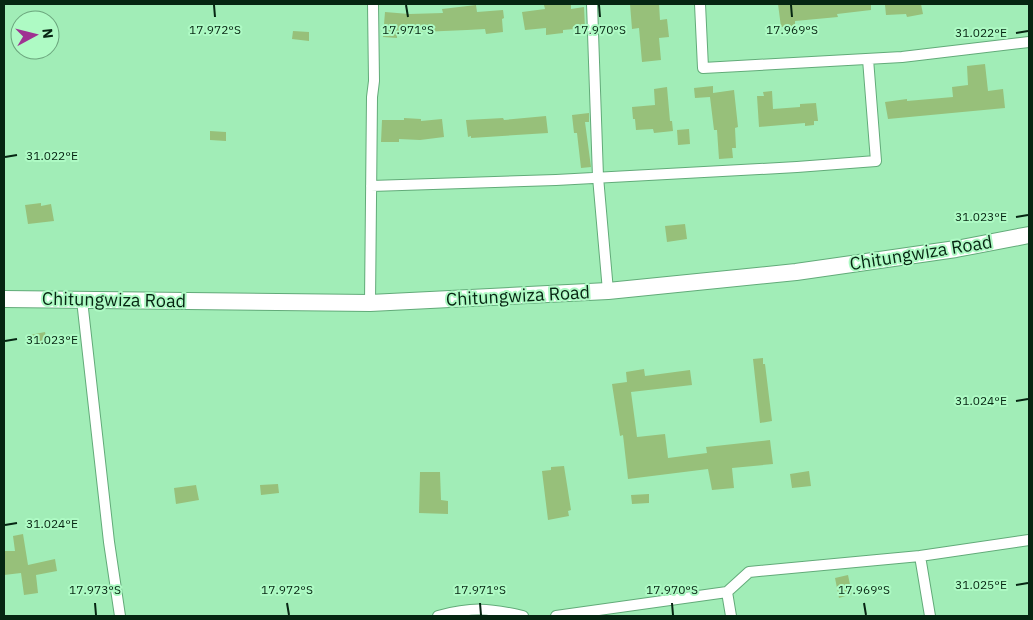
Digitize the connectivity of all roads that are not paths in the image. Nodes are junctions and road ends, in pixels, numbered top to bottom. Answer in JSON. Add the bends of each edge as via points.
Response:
{"nodes":[{"id":1,"x":373,"y":4,"type":"edge"},
{"id":2,"x":592,"y":4,"type":"edge"},
{"id":3,"x":700,"y":4,"type":"edge"},
{"id":4,"x":1029,"y":42,"type":"edge"},
{"id":5,"x":868,"y":59,"type":"junction"},
{"id":6,"x":598,"y":178,"type":"junction"},
{"id":7,"x":371,"y":186,"type":"junction"},
{"id":8,"x":1029,"y":235,"type":"edge"},
{"id":9,"x":608,"y":291,"type":"junction"},
{"id":10,"x":4,"y":299,"type":"edge"},
{"id":11,"x":82,"y":300,"type":"junction"},
{"id":12,"x":370,"y":303,"type":"junction"},
{"id":13,"x":1029,"y":540,"type":"edge"},
{"id":14,"x":920,"y":556,"type":"junction"},
{"id":15,"x":727,"y":592,"type":"junction"},
{"id":16,"x":120,"y":616,"type":"edge"},
{"id":17,"x":438,"y":616,"type":"edge"},
{"id":18,"x":523,"y":616,"type":"edge"},
{"id":19,"x":556,"y":616,"type":"edge"},
{"id":20,"x":731,"y":616,"type":"edge"},
{"id":21,"x":930,"y":616,"type":"edge"}],
"edges":[{"from":1,"to":7,"type":"street"},
{"from":2,"to":6,"type":"street"},
{"from":3,"to":5,"type":"street","via":[[703,68]]},
{"from":4,"to":5,"type":"street"},
{"from":5,"to":6,"type":"street","via":[[876,161]]},
{"from":6,"to":7,"type":"street"},
{"from":6,"to":9,"type":"street"},
{"from":7,"to":12,"type":"street"},
{"from":8,"to":9,"type":"main road","name":"Chitungwiza Road","via":[[796,272]]},
{"from":9,"to":12,"type":"main road","name":"Chitungwiza Road"},
{"from":10,"to":11,"type":"main road","name":"Chitungwiza Road"},
{"from":11,"to":12,"type":"main road","name":"Chitungwiza Road"},
{"from":11,"to":16,"type":"street","via":[[108,542]]},
{"from":13,"to":14,"type":"street"},
{"from":14,"to":15,"type":"street","via":[[749,572]]},
{"from":14,"to":21,"type":"street"},
{"from":15,"to":19,"type":"street"},
{"from":15,"to":20,"type":"street"},
{"from":17,"to":18,"type":"street","via":[[481,609]]}]}
